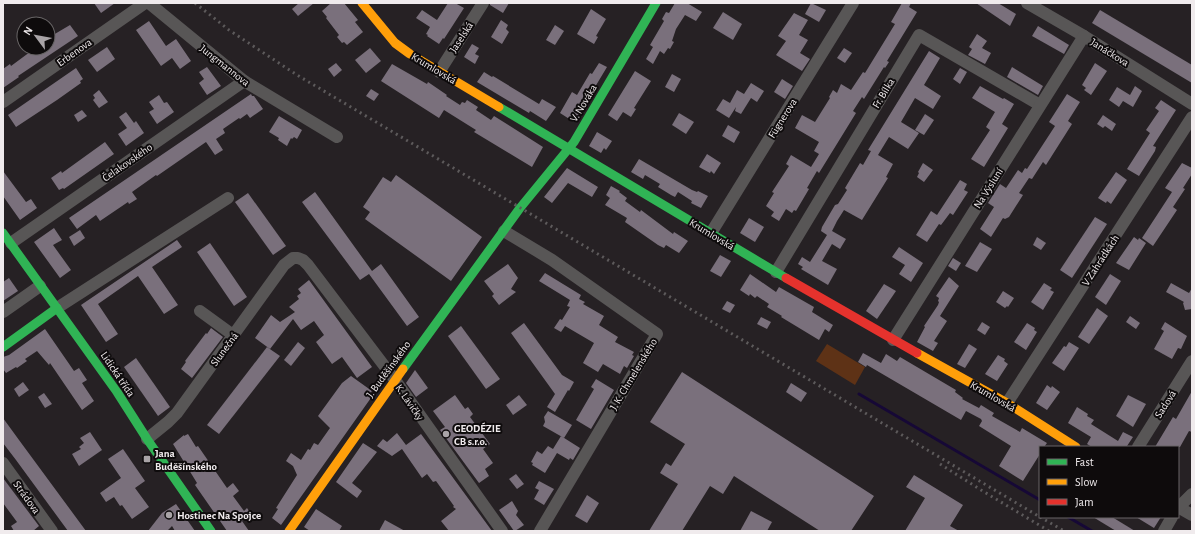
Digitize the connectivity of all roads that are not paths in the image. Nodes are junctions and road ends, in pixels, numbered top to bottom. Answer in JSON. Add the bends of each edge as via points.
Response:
{"nodes":[{"id":1,"x":145,"y":3,"type":"edge"},
{"id":2,"x":149,"y":3,"type":"edge"},
{"id":3,"x":362,"y":3,"type":"edge"},
{"id":4,"x":483,"y":3,"type":"edge"},
{"id":5,"x":656,"y":3,"type":"edge"},
{"id":6,"x":853,"y":3,"type":"edge"},
{"id":7,"x":1027,"y":3,"type":"edge"},
{"id":8,"x":1084,"y":36,"type":"junction"},
{"id":9,"x":439,"y":72,"type":"junction"},
{"id":10,"x":244,"y":81,"type":"junction"},
{"id":11,"x":3,"y":102,"type":"edge"},
{"id":12,"x":1192,"y":104,"type":"edge"},
{"id":13,"x":1040,"y":105,"type":"junction"},
{"id":14,"x":1192,"y":117,"type":"edge"},
{"id":15,"x":330,"y":135,"type":"dead end"},
{"id":16,"x":569,"y":148,"type":"junction"},
{"id":17,"x":228,"y":198,"type":"dead end"},
{"id":18,"x":520,"y":208,"type":"joint"},
{"id":19,"x":507,"y":227,"type":"junction"},
{"id":20,"x":3,"y":233,"type":"edge"},
{"id":21,"x":711,"y":233,"type":"junction"},
{"id":22,"x":10,"y":243,"type":"junction"},
{"id":23,"x":298,"y":258,"type":"joint"},
{"id":24,"x":776,"y":272,"type":"junction"},
{"id":25,"x":40,"y":286,"type":"junction"},
{"id":26,"x":58,"y":308,"type":"junction"},
{"id":27,"x":200,"y":311,"type":"dead end"},
{"id":28,"x":3,"y":312,"type":"edge"},
{"id":29,"x":233,"y":335,"type":"junction"},
{"id":30,"x":893,"y":340,"type":"junction"},
{"id":31,"x":3,"y":347,"type":"edge"},
{"id":32,"x":1192,"y":361,"type":"edge"},
{"id":33,"x":395,"y":380,"type":"junction"},
{"id":34,"x":1007,"y":403,"type":"junction"},
{"id":35,"x":147,"y":438,"type":"junction"},
{"id":36,"x":1074,"y":446,"type":"edge"},
{"id":37,"x":1139,"y":446,"type":"edge"},
{"id":38,"x":3,"y":462,"type":"edge"},
{"id":39,"x":1192,"y":494,"type":"edge"},
{"id":40,"x":1179,"y":507,"type":"edge"},
{"id":41,"x":1179,"y":509,"type":"edge"},
{"id":42,"x":1192,"y":516,"type":"edge"},
{"id":43,"x":1171,"y":518,"type":"edge"},
{"id":44,"x":52,"y":531,"type":"edge"},
{"id":45,"x":211,"y":531,"type":"edge"},
{"id":46,"x":289,"y":531,"type":"edge"},
{"id":47,"x":502,"y":531,"type":"edge"},
{"id":48,"x":540,"y":531,"type":"edge"},
{"id":49,"x":1164,"y":531,"type":"edge"}],
"edges":[{"from":1,"to":11,"type":"street","name":"Erbenova"},
{"from":2,"to":10,"type":"street","name":"Jungmannova"},
{"from":3,"to":9,"type":"street","name":"Krumlovská","via":[[395,43]]},
{"from":4,"to":9,"type":"street","name":"Jaselská"},
{"from":5,"to":16,"type":"street","name":"V. Nováka"},
{"from":6,"to":21,"type":"street","name":"Fügnerova"},
{"from":7,"to":8,"type":"street","name":"Janáčkova"},
{"from":8,"to":12,"type":"street","name":"Janáčkova"},
{"from":8,"to":13,"type":"street","name":"Na Výsluní"},
{"from":9,"to":16,"type":"street","name":"Krumlovská"},
{"from":10,"to":15,"type":"street","name":"Jungmannova"},
{"from":10,"to":22,"type":"street","name":"Čelakovského"},
{"from":13,"to":24,"type":"street","name":"Fr. Bílka","via":[[919,35]]},
{"from":13,"to":30,"type":"street","name":"Na Výsluní"},
{"from":14,"to":34,"type":"street","name":"V Zahrádkách"},
{"from":16,"to":18,"type":"street","name":"V. Nováka"},
{"from":16,"to":21,"type":"street","name":"Krumlovská"},
{"from":17,"to":26,"type":"street"},
{"from":18,"to":19,"type":"street","name":"J. Buděšínského"},
{"from":19,"to":33,"type":"street","name":"J. Buděšínského"},
{"from":19,"to":48,"type":"street","name":"J. K. Chmelenského","via":[[657,334]]},
{"from":20,"to":22,"type":"street","name":"Lidická třída"},
{"from":21,"to":24,"type":"street","name":"Krumlovská"},
{"from":22,"to":25,"type":"street","name":"Lidická třída"},
{"from":23,"to":29,"type":"street","name":"Slunečná","via":[[284,265]]},
{"from":23,"to":33,"type":"street","name":"K. Lávičky","via":[[303,260],[324,284]]},
{"from":24,"to":30,"type":"street","name":"Krumlovská"},
{"from":25,"to":26,"type":"street","name":"Lidická třída"},
{"from":25,"to":28,"type":"street"},
{"from":26,"to":31,"type":"street"},
{"from":26,"to":35,"type":"street","name":"Lidická třída"},
{"from":27,"to":29,"type":"street"},
{"from":29,"to":35,"type":"street","name":"Slunečná","via":[[177,413]]},
{"from":30,"to":34,"type":"street","name":"Krumlovská"},
{"from":32,"to":37,"type":"street","name":"Sadová"},
{"from":33,"to":46,"type":"street","name":"J. Buděšínského"},
{"from":33,"to":47,"type":"street","name":"K. Lávičky"},
{"from":34,"to":36,"type":"street","name":"Krumlovská"},
{"from":35,"to":45,"type":"street","name":"Lidická třída"},
{"from":38,"to":44,"type":"street","name":"Strádova"},
{"from":39,"to":40,"type":"street"},
{"from":41,"to":42,"type":"street"},
{"from":43,"to":49,"type":"street"}]}
